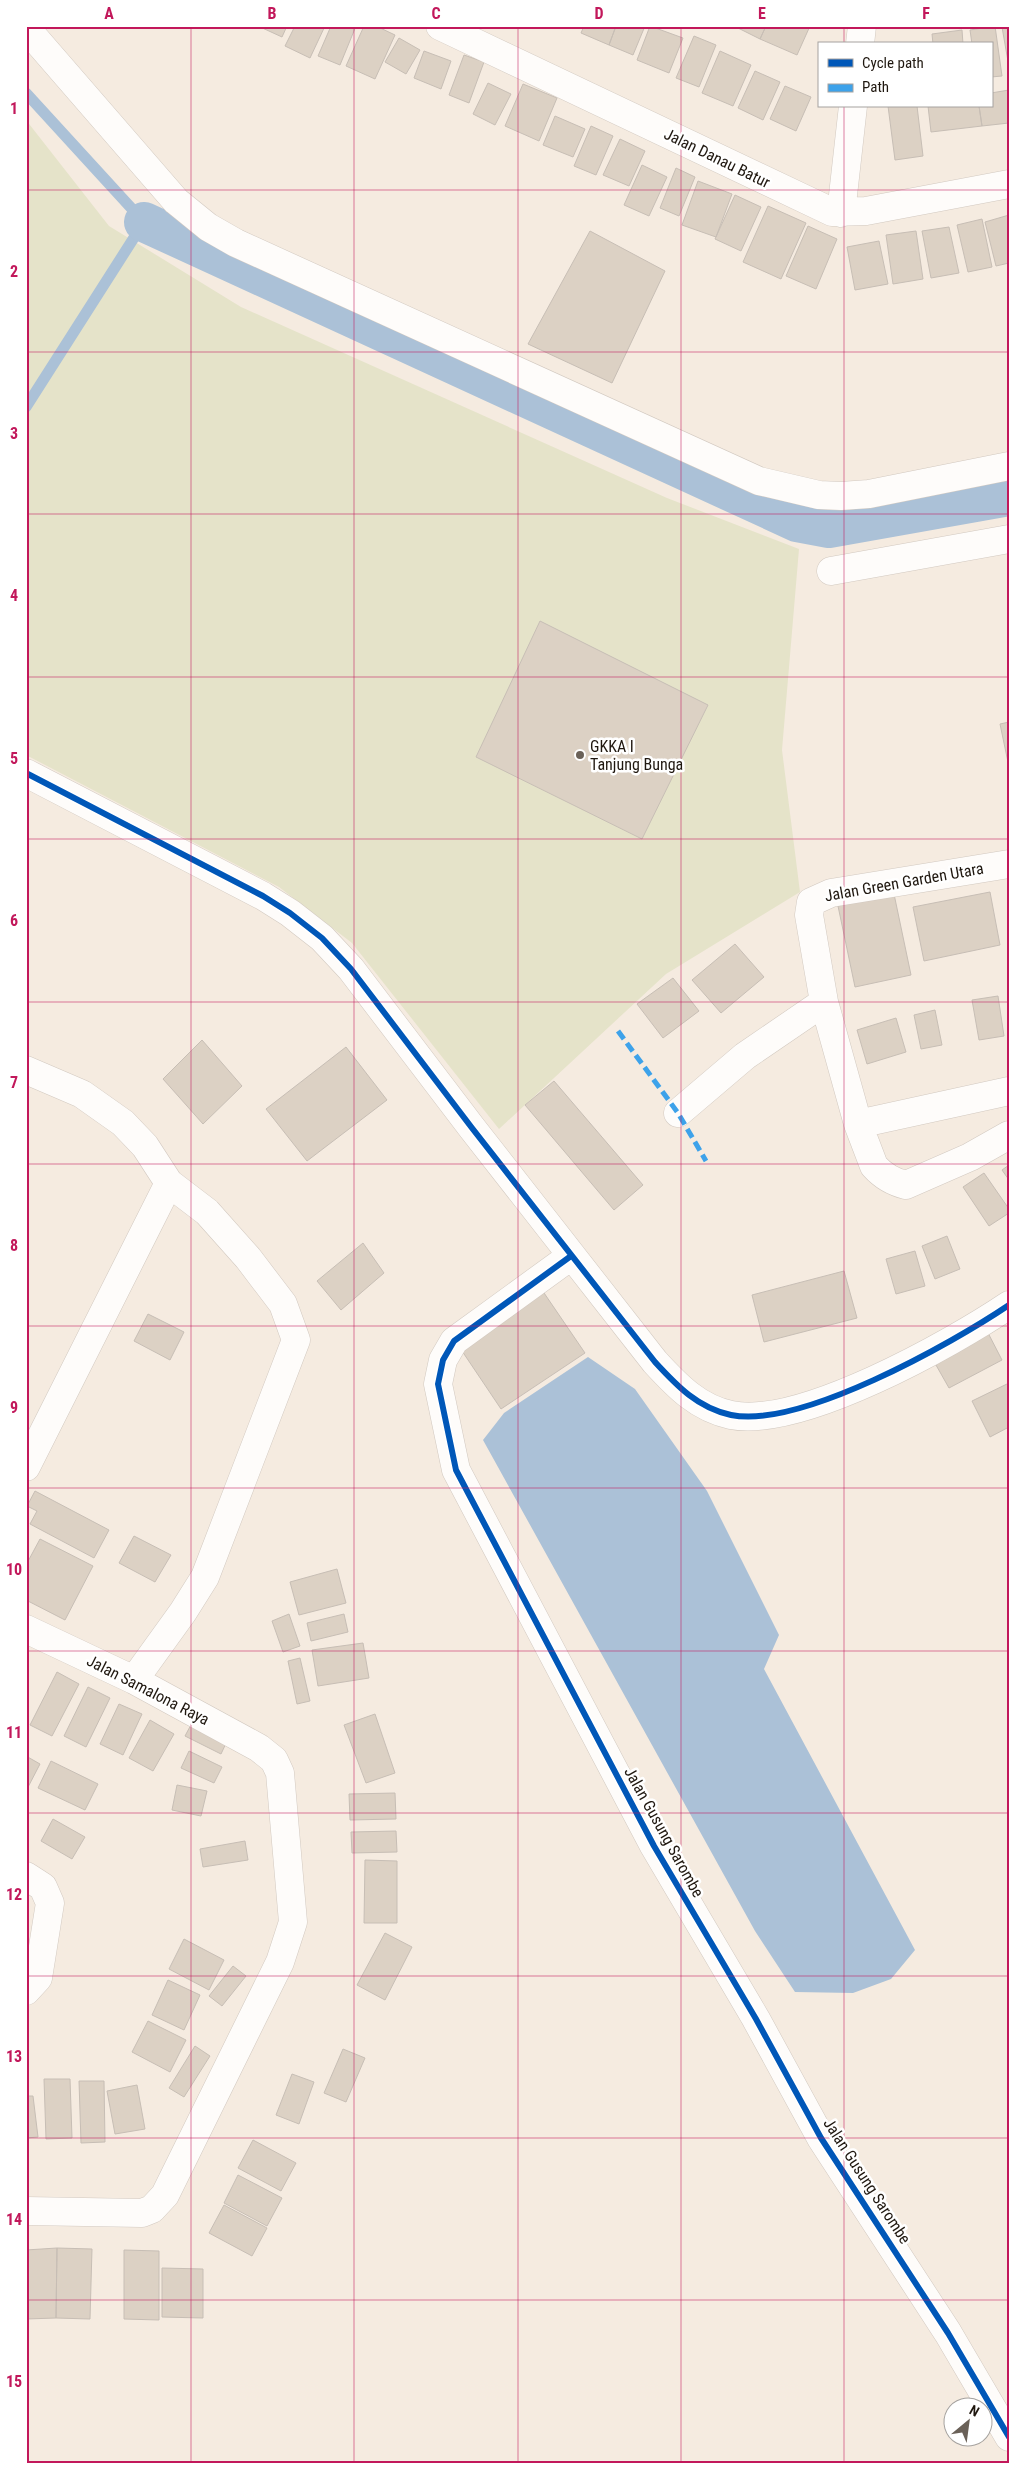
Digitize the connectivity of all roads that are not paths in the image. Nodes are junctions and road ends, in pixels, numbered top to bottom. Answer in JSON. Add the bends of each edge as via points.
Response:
{"nodes":[{"id":1,"x":440,"y":26,"type":"edge"},
{"id":2,"x":862,"y":26,"type":"edge"},
{"id":3,"x":26,"y":28,"type":"edge"},
{"id":4,"x":860,"y":42,"type":"edge"},
{"id":5,"x":853,"y":108,"type":"edge"},
{"id":6,"x":1009,"y":184,"type":"edge"},
{"id":7,"x":841,"y":213,"type":"junction"},
{"id":8,"x":1009,"y":466,"type":"edge"},
{"id":9,"x":1009,"y":539,"type":"edge"},
{"id":10,"x":831,"y":571,"type":"dead end"},
{"id":11,"x":26,"y":773,"type":"edge"},
{"id":12,"x":1009,"y":864,"type":"edge"},
{"id":13,"x":826,"y":1008,"type":"junction"},
{"id":14,"x":26,"y":1070,"type":"edge"},
{"id":15,"x":1009,"y":1091,"type":"edge"},
{"id":16,"x":678,"y":1113,"type":"dead end"},
{"id":17,"x":858,"y":1124,"type":"junction"},
{"id":18,"x":1009,"y":1135,"type":"edge"},
{"id":19,"x":169,"y":1183,"type":"junction"},
{"id":20,"x":571,"y":1256,"type":"junction"},
{"id":21,"x":1009,"y":1305,"type":"edge"},
{"id":22,"x":26,"y":1468,"type":"edge"},
{"id":23,"x":26,"y":1629,"type":"edge"},
{"id":24,"x":134,"y":1680,"type":"junction"},
{"id":25,"x":26,"y":1876,"type":"edge"},
{"id":26,"x":26,"y":1991,"type":"edge"},
{"id":27,"x":26,"y":2211,"type":"edge"},
{"id":28,"x":1009,"y":2437,"type":"edge"}],
"edges":[{"from":1,"to":7,"type":"street","name":"Jalan Danau Batur","via":[[819,207]]},
{"from":2,"to":4,"type":"street"},
{"from":3,"to":8,"type":"street","via":[[176,202],[208,227],[236,243],[759,481],[841,496],[869,494]]},
{"from":5,"to":7,"type":"street"},
{"from":6,"to":7,"type":"street","name":"Jalan Danau Batur"},
{"from":9,"to":10,"type":"street"},
{"from":11,"to":20,"type":"street","via":[[263,896],[322,938],[357,976]]},
{"from":12,"to":13,"type":"street","name":"Jalan Green Garden Utara","via":[[831,893],[811,902],[809,915]]},
{"from":13,"to":16,"type":"street","via":[[745,1056]]},
{"from":13,"to":17,"type":"street"},
{"from":14,"to":19,"type":"street","via":[[82,1094],[123,1123],[145,1146]]},
{"from":15,"to":17,"type":"street"},
{"from":17,"to":18,"type":"street","via":[[874,1166],[886,1177],[906,1185],[970,1157]]},
{"from":19,"to":22,"type":"street"},
{"from":19,"to":24,"type":"street","via":[[207,1212],[248,1258],[283,1304],[296,1340],[205,1577],[184,1612]]},
{"from":20,"to":21,"type":"street","via":[[676,1385],[711,1409],[733,1415],[758,1416],[830,1399],[890,1372]]},
{"from":20,"to":28,"type":"street","name":"Jalan Gusung Sarombe","via":[[454,1341],[449,1348],[438,1384],[456,1470],[654,1846],[756,2019],[821,2138],[948,2333]]},
{"from":23,"to":24,"type":"street","name":"Jalan Samalona Raya"},
{"from":24,"to":27,"type":"street","name":"Jalan Samalona Raya","via":[[268,1754],[277,1765],[293,1922],[280,1962],[165,2196],[152,2209],[142,2213]]},
{"from":25,"to":26,"type":"street","via":[[43,1887],[50,1903],[38,1978]]}]}
